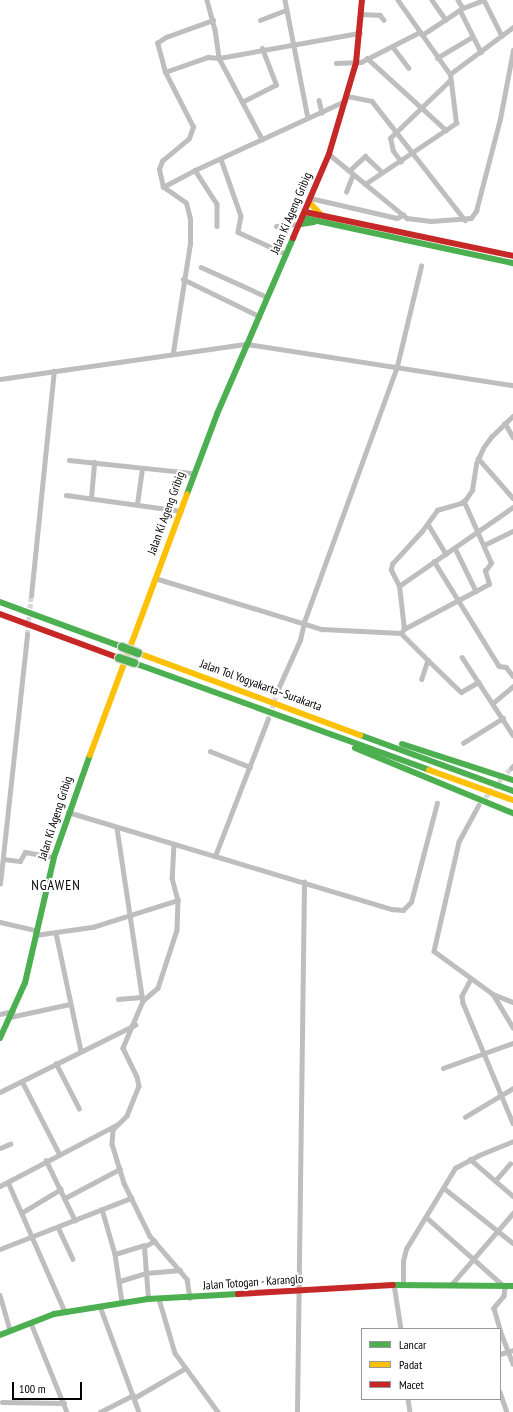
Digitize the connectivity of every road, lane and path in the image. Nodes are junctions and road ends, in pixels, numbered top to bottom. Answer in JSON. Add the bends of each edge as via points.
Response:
{"nodes":[{"id":1,"x":207,"y":0,"type":"edge"},
{"id":2,"x":285,"y":0,"type":"edge"},
{"id":3,"x":362,"y":0,"type":"edge"},
{"id":4,"x":398,"y":0,"type":"edge"},
{"id":5,"x":432,"y":0,"type":"edge"},
{"id":6,"x":458,"y":0,"type":"edge"},
{"id":7,"x":484,"y":0,"type":"edge"},
{"id":8,"x":461,"y":9,"type":"junction"},
{"id":9,"x":286,"y":10,"type":"junction"},
{"id":10,"x":361,"y":14,"type":"junction"},
{"id":11,"x":213,"y":20,"type":"junction"},
{"id":12,"x":260,"y":20,"type":"dead end"},
{"id":13,"x":384,"y":20,"type":"dead end"},
{"id":14,"x":446,"y":20,"type":"junction"},
{"id":15,"x":513,"y":27,"type":"edge"},
{"id":16,"x":360,"y":33,"type":"junction"},
{"id":17,"x":421,"y":33,"type":"junction"},
{"id":18,"x":502,"y":36,"type":"junction"},
{"id":19,"x":472,"y":37,"type":"junction"},
{"id":20,"x":292,"y":44,"type":"junction"},
{"id":21,"x":393,"y":47,"type":"junction"},
{"id":22,"x":262,"y":49,"type":"junction"},
{"id":23,"x":513,"y":50,"type":"edge"},
{"id":24,"x":481,"y":52,"type":"junction"},
{"id":25,"x":219,"y":58,"type":"junction"},
{"id":26,"x":367,"y":58,"type":"junction"},
{"id":27,"x":437,"y":58,"type":"junction"},
{"id":28,"x":336,"y":63,"type":"dead end"},
{"id":29,"x":356,"y":63,"type":"junction"},
{"id":30,"x":409,"y":68,"type":"dead end"},
{"id":31,"x":165,"y":72,"type":"junction"},
{"id":32,"x":450,"y":77,"type":"junction"},
{"id":33,"x":346,"y":98,"type":"junction"},
{"id":34,"x":320,"y":100,"type":"dead end"},
{"id":35,"x":242,"y":102,"type":"junction"},
{"id":36,"x":423,"y":108,"type":"junction"},
{"id":37,"x":322,"y":113,"type":"junction"},
{"id":38,"x":308,"y":118,"type":"junction"},
{"id":39,"x":446,"y":130,"type":"junction"},
{"id":40,"x":396,"y":132,"type":"junction"},
{"id":41,"x":262,"y":139,"type":"junction"},
{"id":42,"x":330,"y":154,"type":"junction"},
{"id":43,"x":413,"y":154,"type":"junction"},
{"id":44,"x":221,"y":159,"type":"junction"},
{"id":45,"x":401,"y":162,"type":"junction"},
{"id":46,"x":195,"y":170,"type":"junction"},
{"id":47,"x":348,"y":170,"type":"junction"},
{"id":48,"x":382,"y":172,"type":"junction"},
{"id":49,"x":353,"y":174,"type":"junction"},
{"id":50,"x":365,"y":184,"type":"junction"},
{"id":51,"x":163,"y":187,"type":"junction"},
{"id":52,"x":346,"y":192,"type":"dead end"},
{"id":53,"x":310,"y":200,"type":"junction"},
{"id":54,"x":403,"y":215,"type":"junction"},
{"id":55,"x":303,"y":218,"type":"junction"},
{"id":56,"x":319,"y":219,"type":"junction"},
{"id":57,"x":464,"y":220,"type":"junction"},
{"id":58,"x":217,"y":226,"type":"dead end"},
{"id":59,"x":276,"y":226,"type":"dead end"},
{"id":60,"x":286,"y":254,"type":"junction"},
{"id":61,"x":513,"y":256,"type":"edge"},
{"id":62,"x":513,"y":263,"type":"edge"},
{"id":63,"x":421,"y":266,"type":"dead end"},
{"id":64,"x":202,"y":267,"type":"dead end"},
{"id":65,"x":183,"y":279,"type":"junction"},
{"id":66,"x":267,"y":297,"type":"junction"},
{"id":67,"x":259,"y":316,"type":"junction"},
{"id":68,"x":247,"y":344,"type":"junction"},
{"id":69,"x":173,"y":352,"type":"junction"},
{"id":70,"x":397,"y":366,"type":"junction"},
{"id":71,"x":54,"y":371,"type":"junction"},
{"id":72,"x":0,"y":379,"type":"edge"},
{"id":73,"x":513,"y":385,"type":"edge"},
{"id":74,"x":513,"y":416,"type":"edge"},
{"id":75,"x":505,"y":423,"type":"junction"},
{"id":76,"x":513,"y":436,"type":"edge"},
{"id":77,"x":478,"y":458,"type":"junction"},
{"id":78,"x":70,"y":460,"type":"dead end"},
{"id":79,"x":94,"y":462,"type":"junction"},
{"id":80,"x":142,"y":468,"type":"junction"},
{"id":81,"x":193,"y":473,"type":"junction"},
{"id":82,"x":66,"y":495,"type":"dead end"},
{"id":83,"x":91,"y":498,"type":"junction"},
{"id":84,"x":513,"y":498,"type":"edge"},
{"id":85,"x":464,"y":502,"type":"junction"},
{"id":86,"x":137,"y":504,"type":"junction"},
{"id":87,"x":513,"y":507,"type":"edge"},
{"id":88,"x":181,"y":511,"type":"junction"},
{"id":89,"x":428,"y":524,"type":"junction"},
{"id":90,"x":478,"y":530,"type":"junction"},
{"id":91,"x":513,"y":531,"type":"edge"},
{"id":92,"x":484,"y":545,"type":"junction"},
{"id":93,"x":456,"y":548,"type":"junction"},
{"id":94,"x":446,"y":554,"type":"junction"},
{"id":95,"x":434,"y":560,"type":"junction"},
{"id":96,"x":155,"y":578,"type":"junction"},
{"id":97,"x":399,"y":586,"type":"junction"},
{"id":98,"x":476,"y":591,"type":"junction"},
{"id":99,"x":31,"y":596,"type":"tunnel mouth"},
{"id":100,"x":457,"y":600,"type":"junction"},
{"id":101,"x":0,"y":602,"type":"edge"},
{"id":102,"x":0,"y":614,"type":"edge"},
{"id":103,"x":304,"y":622,"type":"junction"},
{"id":104,"x":402,"y":631,"type":"junction"},
{"id":105,"x":27,"y":634,"type":"tunnel mouth"},
{"id":106,"x":462,"y":657,"type":"dead end"},
{"id":107,"x":428,"y":660,"type":"junction"},
{"id":108,"x":513,"y":676,"type":"edge"},
{"id":109,"x":422,"y":679,"type":"dead end"},
{"id":110,"x":478,"y":682,"type":"junction"},
{"id":111,"x":513,"y":686,"type":"edge"},
{"id":112,"x":278,"y":689,"type":"tunnel mouth"},
{"id":113,"x":239,"y":700,"type":"junction"},
{"id":114,"x":493,"y":703,"type":"junction"},
{"id":115,"x":308,"y":714,"type":"junction"},
{"id":116,"x":503,"y":718,"type":"junction"},
{"id":117,"x":268,"y":719,"type":"tunnel mouth"},
{"id":118,"x":513,"y":735,"type":"edge"},
{"id":119,"x":463,"y":743,"type":"dead end"},
{"id":120,"x":210,"y":751,"type":"dead end"},
{"id":121,"x":250,"y":767,"type":"junction"},
{"id":122,"x":513,"y":780,"type":"edge"},
{"id":123,"x":513,"y":791,"type":"edge"},
{"id":124,"x":513,"y":800,"type":"edge"},
{"id":125,"x":437,"y":803,"type":"dead end"},
{"id":126,"x":479,"y":805,"type":"tunnel mouth"},
{"id":127,"x":68,"y":812,"type":"junction"},
{"id":128,"x":513,"y":813,"type":"edge"},
{"id":129,"x":117,"y":828,"type":"junction"},
{"id":130,"x":174,"y":844,"type":"junction"},
{"id":131,"x":215,"y":856,"type":"junction"},
{"id":132,"x":54,"y":857,"type":"junction"},
{"id":133,"x":3,"y":859,"type":"junction"},
{"id":134,"x":304,"y":882,"type":"junction"},
{"id":135,"x":0,"y":884,"type":"edge"},
{"id":136,"x":178,"y":900,"type":"junction"},
{"id":137,"x":130,"y":914,"type":"junction"},
{"id":138,"x":0,"y":922,"type":"edge"},
{"id":139,"x":35,"y":933,"type":"junction"},
{"id":140,"x":56,"y":933,"type":"junction"},
{"id":141,"x":471,"y":979,"type":"junction"},
{"id":142,"x":492,"y":994,"type":"junction"},
{"id":143,"x":118,"y":999,"type":"dead end"},
{"id":144,"x":142,"y":999,"type":"junction"},
{"id":145,"x":513,"y":1002,"type":"edge"},
{"id":146,"x":70,"y":1004,"type":"junction"},
{"id":147,"x":0,"y":1014,"type":"edge"},
{"id":148,"x":12,"y":1014,"type":"junction"},
{"id":149,"x":135,"y":1024,"type":"junction"},
{"id":150,"x":513,"y":1028,"type":"edge"},
{"id":151,"x":0,"y":1038,"type":"edge"},
{"id":152,"x":513,"y":1043,"type":"edge"},
{"id":153,"x":81,"y":1050,"type":"junction"},
{"id":154,"x":483,"y":1053,"type":"junction"},
{"id":155,"x":56,"y":1063,"type":"junction"},
{"id":156,"x":443,"y":1068,"type":"dead end"},
{"id":157,"x":22,"y":1080,"type":"junction"},
{"id":158,"x":513,"y":1088,"type":"edge"},
{"id":159,"x":0,"y":1092,"type":"edge"},
{"id":160,"x":502,"y":1095,"type":"junction"},
{"id":161,"x":78,"y":1108,"type":"dead end"},
{"id":162,"x":465,"y":1117,"type":"dead end"},
{"id":163,"x":513,"y":1123,"type":"edge"},
{"id":164,"x":116,"y":1125,"type":"junction"},
{"id":165,"x":513,"y":1142,"type":"edge"},
{"id":166,"x":10,"y":1144,"type":"dead end"},
{"id":167,"x":0,"y":1148,"type":"edge"},
{"id":168,"x":59,"y":1153,"type":"junction"},
{"id":169,"x":470,"y":1159,"type":"junction"},
{"id":170,"x":46,"y":1160,"type":"junction"},
{"id":171,"x":510,"y":1164,"type":"dead end"},
{"id":172,"x":120,"y":1169,"type":"junction"},
{"id":173,"x":8,"y":1182,"type":"junction"},
{"id":174,"x":495,"y":1182,"type":"junction"},
{"id":175,"x":0,"y":1186,"type":"edge"},
{"id":176,"x":444,"y":1188,"type":"junction"},
{"id":177,"x":61,"y":1190,"type":"junction"},
{"id":178,"x":513,"y":1196,"type":"edge"},
{"id":179,"x":65,"y":1198,"type":"junction"},
{"id":180,"x":131,"y":1198,"type":"junction"},
{"id":181,"x":102,"y":1209,"type":"junction"},
{"id":182,"x":23,"y":1212,"type":"junction"},
{"id":183,"x":513,"y":1214,"type":"edge"},
{"id":184,"x":426,"y":1217,"type":"junction"},
{"id":185,"x":75,"y":1220,"type":"junction"},
{"id":186,"x":58,"y":1227,"type":"junction"},
{"id":187,"x":498,"y":1232,"type":"junction"},
{"id":188,"x":32,"y":1237,"type":"junction"},
{"id":189,"x":154,"y":1241,"type":"junction"},
{"id":190,"x":0,"y":1242,"type":"edge"},
{"id":191,"x":513,"y":1244,"type":"edge"},
{"id":192,"x":144,"y":1245,"type":"junction"},
{"id":193,"x":1,"y":1249,"type":"edge"},
{"id":194,"x":115,"y":1254,"type":"junction"},
{"id":195,"x":73,"y":1258,"type":"dead end"},
{"id":196,"x":475,"y":1260,"type":"junction"},
{"id":197,"x":180,"y":1270,"type":"junction"},
{"id":198,"x":146,"y":1273,"type":"junction"},
{"id":199,"x":120,"y":1281,"type":"junction"},
{"id":200,"x":398,"y":1284,"type":"junction"},
{"id":201,"x":451,"y":1285,"type":"junction"},
{"id":202,"x":509,"y":1286,"type":"edge"},
{"id":203,"x":297,"y":1291,"type":"junction"},
{"id":204,"x":0,"y":1295,"type":"edge"},
{"id":205,"x":190,"y":1298,"type":"junction"},
{"id":206,"x":148,"y":1299,"type":"junction"},
{"id":207,"x":159,"y":1299,"type":"junction"},
{"id":208,"x":122,"y":1302,"type":"junction"},
{"id":209,"x":100,"y":1306,"type":"junction"},
{"id":210,"x":65,"y":1312,"type":"junction"},
{"id":211,"x":31,"y":1323,"type":"junction"},
{"id":212,"x":401,"y":1328,"type":"edge"},
{"id":213,"x":500,"y":1328,"type":"edge"},
{"id":214,"x":10,"y":1331,"type":"junction"},
{"id":215,"x":501,"y":1331,"type":"edge"},
{"id":216,"x":0,"y":1335,"type":"edge"},
{"id":217,"x":510,"y":1351,"type":"edge"},
{"id":218,"x":513,"y":1364,"type":"edge"},
{"id":219,"x":184,"y":1369,"type":"junction"},
{"id":220,"x":501,"y":1395,"type":"edge"},
{"id":221,"x":133,"y":1396,"type":"junction"},
{"id":222,"x":408,"y":1400,"type":"edge"},
{"id":223,"x":2,"y":1402,"type":"dead end"},
{"id":224,"x":64,"y":1403,"type":"junction"},
{"id":225,"x":67,"y":1412,"type":"edge"},
{"id":226,"x":100,"y":1412,"type":"edge"},
{"id":227,"x":139,"y":1412,"type":"edge"},
{"id":228,"x":218,"y":1412,"type":"edge"},
{"id":229,"x":297,"y":1412,"type":"edge"},
{"id":230,"x":410,"y":1412,"type":"edge"},
{"id":231,"x":507,"y":1412,"type":"edge"}],
"edges":[{"from":1,"to":11,"type":"street"},
{"from":2,"to":9,"type":"street"},
{"from":3,"to":10,"type":"main road","name":"Jalan Ki Ageng Gribig"},
{"from":4,"to":17,"type":"street"},
{"from":5,"to":14,"type":"street"},
{"from":6,"to":8,"type":"street"},
{"from":7,"to":8,"type":"street"},
{"from":7,"to":18,"type":"street"},
{"from":8,"to":14,"type":"street"},
{"from":8,"to":19,"type":"street"},
{"from":9,"to":12,"type":"street"},
{"from":9,"to":20,"type":"street"},
{"from":10,"to":13,"type":"street","via":[[380,15]]},
{"from":10,"to":16,"type":"main road","name":"Jalan Ki Ageng Gribig"},
{"from":11,"to":25,"type":"street"},
{"from":11,"to":31,"type":"street","via":[[159,41],[157,45]]},
{"from":14,"to":17,"type":"street"},
{"from":15,"to":18,"type":"street"},
{"from":16,"to":20,"type":"street"},
{"from":16,"to":29,"type":"main road","name":"Jalan Ki Ageng Gribig"},
{"from":17,"to":21,"type":"street"},
{"from":17,"to":27,"type":"street"},
{"from":18,"to":24,"type":"street"},
{"from":19,"to":24,"type":"street"},
{"from":19,"to":27,"type":"street"},
{"from":20,"to":22,"type":"street"},
{"from":20,"to":38,"type":"street"},
{"from":21,"to":26,"type":"street"},
{"from":21,"to":30,"type":"street"},
{"from":22,"to":25,"type":"street"},
{"from":22,"to":35,"type":"street","via":[[276,85]]},
{"from":23,"to":57,"type":"street","via":[[500,118],[476,211],[471,218]]},
{"from":24,"to":32,"type":"street"},
{"from":25,"to":31,"type":"street","via":[[198,60]]},
{"from":25,"to":35,"type":"street"},
{"from":26,"to":29,"type":"street"},
{"from":26,"to":36,"type":"street"},
{"from":27,"to":32,"type":"street"},
{"from":28,"to":29,"type":"street"},
{"from":29,"to":33,"type":"main road","name":"Jalan Ki Ageng Gribig"},
{"from":31,"to":51,"type":"street","via":[[193,130],[189,138],[161,163]]},
{"from":32,"to":36,"type":"street"},
{"from":32,"to":39,"type":"street","via":[[456,123]]},
{"from":33,"to":37,"type":"street"},
{"from":33,"to":40,"type":"street","via":[[372,101]]},
{"from":33,"to":42,"type":"main road","name":"Jalan Ki Ageng Gribig"},
{"from":34,"to":37,"type":"street"},
{"from":35,"to":41,"type":"street"},
{"from":36,"to":39,"type":"street"},
{"from":36,"to":40,"type":"street"},
{"from":37,"to":38,"type":"street"},
{"from":38,"to":41,"type":"street"},
{"from":39,"to":43,"type":"street"},
{"from":40,"to":43,"type":"street"},
{"from":40,"to":45,"type":"street","via":[[390,140],[393,151]]},
{"from":41,"to":44,"type":"street"},
{"from":42,"to":47,"type":"street"},
{"from":42,"to":53,"type":"main road","name":"Jalan Ki Ageng Gribig"},
{"from":43,"to":45,"type":"street"},
{"from":43,"to":57,"type":"street"},
{"from":44,"to":46,"type":"street"},
{"from":44,"to":60,"type":"street","via":[[241,216],[238,232]]},
{"from":45,"to":48,"type":"street"},
{"from":46,"to":51,"type":"street"},
{"from":46,"to":58,"type":"street","via":[[217,204]]},
{"from":47,"to":48,"type":"street","via":[[365,156]]},
{"from":47,"to":49,"type":"street"},
{"from":48,"to":50,"type":"street"},
{"from":49,"to":50,"type":"street"},
{"from":49,"to":52,"type":"street"},
{"from":50,"to":54,"type":"street"},
{"from":51,"to":65,"type":"street","via":[[189,207],[190,243]]},
{"from":53,"to":54,"type":"street","via":[[397,218]]},
{"from":53,"to":55,"type":"main road","name":"Jalan Ki Ageng Gribig"},
{"from":53,"to":56,"type":"main road"},
{"from":54,"to":57,"type":"street","via":[[410,219],[431,221]]},
{"from":55,"to":56,"type":"main road"},
{"from":55,"to":59,"type":"street"},
{"from":55,"to":60,"type":"main road","name":"Jalan Ki Ageng Gribig"},
{"from":56,"to":61,"type":"main road"},
{"from":56,"to":62,"type":"main road"},
{"from":60,"to":66,"type":"main road","name":"Jalan Ki Ageng Gribig"},
{"from":63,"to":70,"type":"street"},
{"from":64,"to":66,"type":"street"},
{"from":65,"to":67,"type":"street"},
{"from":65,"to":69,"type":"street"},
{"from":66,"to":67,"type":"main road","name":"Jalan Ki Ageng Gribig"},
{"from":67,"to":68,"type":"main road","name":"Jalan Ki Ageng Gribig"},
{"from":68,"to":69,"type":"street"},
{"from":68,"to":70,"type":"street"},
{"from":68,"to":81,"type":"main road","name":"Jalan Ki Ageng Gribig"},
{"from":69,"to":71,"type":"street"},
{"from":70,"to":73,"type":"street","via":[[421,372]]},
{"from":70,"to":103,"type":"street"},
{"from":71,"to":72,"type":"street"},
{"from":71,"to":99,"type":"street"},
{"from":74,"to":75,"type":"street"},
{"from":75,"to":76,"type":"street"},
{"from":75,"to":77,"type":"street","via":[[488,440]]},
{"from":77,"to":84,"type":"street"},
{"from":77,"to":85,"type":"street","via":[[472,490]]},
{"from":78,"to":79,"type":"street"},
{"from":79,"to":80,"type":"street"},
{"from":79,"to":83,"type":"street"},
{"from":80,"to":81,"type":"street"},
{"from":80,"to":86,"type":"street"},
{"from":81,"to":88,"type":"main road","name":"Jalan Ki Ageng Gribig"},
{"from":82,"to":83,"type":"street"},
{"from":83,"to":86,"type":"street"},
{"from":85,"to":89,"type":"street","via":[[439,508]]},
{"from":85,"to":90,"type":"street"},
{"from":86,"to":88,"type":"street"},
{"from":87,"to":90,"type":"street"},
{"from":88,"to":96,"type":"main road","name":"Jalan Ki Ageng Gribig"},
{"from":89,"to":94,"type":"street"},
{"from":89,"to":97,"type":"street","via":[[392,564],[391,570]]},
{"from":90,"to":92,"type":"street"},
{"from":90,"to":93,"type":"street"},
{"from":91,"to":92,"type":"street"},
{"from":92,"to":98,"type":"street","via":[[492,564],[485,571],[489,583]]},
{"from":93,"to":94,"type":"street"},
{"from":93,"to":98,"type":"street"},
{"from":94,"to":95,"type":"street"},
{"from":95,"to":97,"type":"street"},
{"from":95,"to":100,"type":"street"},
{"from":96,"to":103,"type":"street"},
{"from":96,"to":127,"type":"main road","name":"Jalan Ki Ageng Gribig"},
{"from":97,"to":104,"type":"street"},
{"from":98,"to":100,"type":"street"},
{"from":100,"to":104,"type":"street"},
{"from":100,"to":108,"type":"street","via":[[498,666],[506,667]]},
{"from":101,"to":115,"type":"main road","name":"Jalan Tol Yogyakarta–Surakarta","bridge":true},
{"from":102,"to":113,"type":"main road","name":"Jalan Tol Yogyakarta–Surakarta","bridge":true},
{"from":103,"to":104,"type":"street","via":[[330,630]]},
{"from":103,"to":112,"type":"street","via":[[300,640]]},
{"from":104,"to":107,"type":"street"},
{"from":105,"to":133,"type":"street"},
{"from":106,"to":110,"type":"street"},
{"from":107,"to":109,"type":"street"},
{"from":107,"to":110,"type":"street","via":[[461,692]]},
{"from":110,"to":114,"type":"street"},
{"from":111,"to":114,"type":"street"},
{"from":113,"to":124,"type":"main road","name":"Jalan Tol Yogyakarta–Surakarta"},
{"from":113,"to":128,"type":"main road"},
{"from":114,"to":116,"type":"street"},
{"from":115,"to":122,"type":"main road"},
{"from":115,"to":123,"type":"main road","name":"Jalan Tol Yogyakarta–Surakarta"},
{"from":116,"to":118,"type":"street"},
{"from":116,"to":119,"type":"street"},
{"from":117,"to":121,"type":"street"},
{"from":120,"to":121,"type":"street"},
{"from":121,"to":131,"type":"street"},
{"from":125,"to":134,"type":"street","via":[[411,902],[406,908],[392,909]]},
{"from":126,"to":141,"type":"street","via":[[458,842],[434,949],[437,955]]},
{"from":127,"to":129,"type":"street"},
{"from":127,"to":132,"type":"main road","name":"Jalan Ki Ageng Gribig"},
{"from":129,"to":130,"type":"street"},
{"from":129,"to":137,"type":"street"},
{"from":130,"to":131,"type":"street"},
{"from":130,"to":136,"type":"street","via":[[172,878]]},
{"from":131,"to":134,"type":"street"},
{"from":132,"to":133,"type":"street","via":[[25,852],[20,861]]},
{"from":132,"to":139,"type":"main road","name":"Jalan Ki Ageng Gribig"},
{"from":133,"to":135,"type":"street"},
{"from":134,"to":203,"type":"street"},
{"from":136,"to":137,"type":"street"},
{"from":136,"to":144,"type":"street","via":[[177,930],[158,988]]},
{"from":137,"to":140,"type":"street","via":[[93,927]]},
{"from":137,"to":144,"type":"street"},
{"from":138,"to":139,"type":"street"},
{"from":139,"to":140,"type":"street"},
{"from":139,"to":148,"type":"main road","name":"Jalan Ki Ageng Gribig","via":[[25,983]]},
{"from":140,"to":146,"type":"street"},
{"from":141,"to":142,"type":"street"},
{"from":141,"to":154,"type":"street","via":[[462,999]]},
{"from":142,"to":145,"type":"street"},
{"from":142,"to":150,"type":"street"},
{"from":143,"to":144,"type":"street"},
{"from":144,"to":149,"type":"street"},
{"from":146,"to":148,"type":"street"},
{"from":146,"to":153,"type":"street"},
{"from":147,"to":148,"type":"street"},
{"from":148,"to":151,"type":"main road","name":"Jalan Ki Ageng Gribig"},
{"from":149,"to":153,"type":"street"},
{"from":149,"to":164,"type":"street","via":[[123,1048],[139,1086],[127,1116]]},
{"from":152,"to":154,"type":"street"},
{"from":153,"to":155,"type":"street"},
{"from":154,"to":156,"type":"street"},
{"from":154,"to":160,"type":"street"},
{"from":155,"to":157,"type":"street"},
{"from":155,"to":161,"type":"street"},
{"from":157,"to":159,"type":"street"},
{"from":157,"to":168,"type":"street"},
{"from":158,"to":160,"type":"street"},
{"from":160,"to":162,"type":"street"},
{"from":160,"to":163,"type":"street"},
{"from":164,"to":168,"type":"street"},
{"from":164,"to":172,"type":"street","via":[[112,1144]]},
{"from":165,"to":169,"type":"street"},
{"from":166,"to":167,"type":"street"},
{"from":168,"to":170,"type":"street"},
{"from":169,"to":174,"type":"street"},
{"from":169,"to":176,"type":"street","via":[[455,1168]]},
{"from":170,"to":173,"type":"street"},
{"from":170,"to":177,"type":"street"},
{"from":171,"to":174,"type":"street"},
{"from":172,"to":179,"type":"street"},
{"from":172,"to":180,"type":"street"},
{"from":173,"to":175,"type":"street"},
{"from":173,"to":182,"type":"street"},
{"from":174,"to":178,"type":"street"},
{"from":176,"to":184,"type":"street"},
{"from":176,"to":187,"type":"street"},
{"from":177,"to":179,"type":"street"},
{"from":177,"to":182,"type":"street"},
{"from":179,"to":185,"type":"street"},
{"from":180,"to":181,"type":"street"},
{"from":180,"to":189,"type":"street"},
{"from":181,"to":185,"type":"street"},
{"from":181,"to":194,"type":"street"},
{"from":182,"to":188,"type":"street"},
{"from":183,"to":187,"type":"street"},
{"from":184,"to":196,"type":"street"},
{"from":184,"to":200,"type":"street","via":[[404,1255]]},
{"from":185,"to":186,"type":"street"},
{"from":186,"to":188,"type":"street"},
{"from":186,"to":195,"type":"street"},
{"from":187,"to":191,"type":"street"},
{"from":187,"to":196,"type":"street"},
{"from":188,"to":193,"type":"street"},
{"from":188,"to":210,"type":"street"},
{"from":189,"to":192,"type":"street"},
{"from":189,"to":197,"type":"street"},
{"from":190,"to":193,"type":"street"},
{"from":192,"to":194,"type":"street"},
{"from":192,"to":198,"type":"street"},
{"from":194,"to":199,"type":"street"},
{"from":196,"to":201,"type":"street"},
{"from":196,"to":202,"type":"street"},
{"from":197,"to":198,"type":"street"},
{"from":197,"to":205,"type":"street","via":[[189,1282]]},
{"from":198,"to":199,"type":"street"},
{"from":198,"to":206,"type":"street"},
{"from":199,"to":208,"type":"street"},
{"from":200,"to":201,"type":"main road","name":"Jalan Totogan - Karanglo"},
{"from":200,"to":203,"type":"main road","name":"Jalan Totogan - Karanglo"},
{"from":200,"to":212,"type":"street"},
{"from":201,"to":202,"type":"main road","name":"Jalan Totogan - Karanglo"},
{"from":202,"to":213,"type":"street","via":[[494,1308]]},
{"from":203,"to":205,"type":"main road","name":"Jalan Totogan - Karanglo"},
{"from":203,"to":229,"type":"street"},
{"from":204,"to":214,"type":"street"},
{"from":205,"to":207,"type":"main road","name":"Jalan Totogan - Karanglo"},
{"from":206,"to":207,"type":"main road","name":"Jalan Totogan - Karanglo"},
{"from":206,"to":208,"type":"main road","name":"Jalan Totogan - Karanglo"},
{"from":207,"to":219,"type":"street","via":[[170,1343]]},
{"from":208,"to":209,"type":"main road","name":"Jalan Totogan - Karanglo"},
{"from":209,"to":210,"type":"main road","name":"Jalan Totogan - Karanglo"},
{"from":209,"to":221,"type":"street"},
{"from":210,"to":211,"type":"main road","name":"Jalan Totogan - Karanglo"},
{"from":211,"to":214,"type":"main road","name":"Jalan Totogan - Karanglo"},
{"from":211,"to":224,"type":"street"},
{"from":214,"to":216,"type":"main road","name":"Jalan Totogan - Karanglo"},
{"from":215,"to":217,"type":"street"},
{"from":217,"to":218,"type":"street"},
{"from":219,"to":221,"type":"street"},
{"from":219,"to":228,"type":"street"},
{"from":220,"to":231,"type":"street"},
{"from":221,"to":226,"type":"street"},
{"from":221,"to":227,"type":"street"},
{"from":222,"to":230,"type":"street"},
{"from":223,"to":224,"type":"street"},
{"from":224,"to":225,"type":"street"}]}
